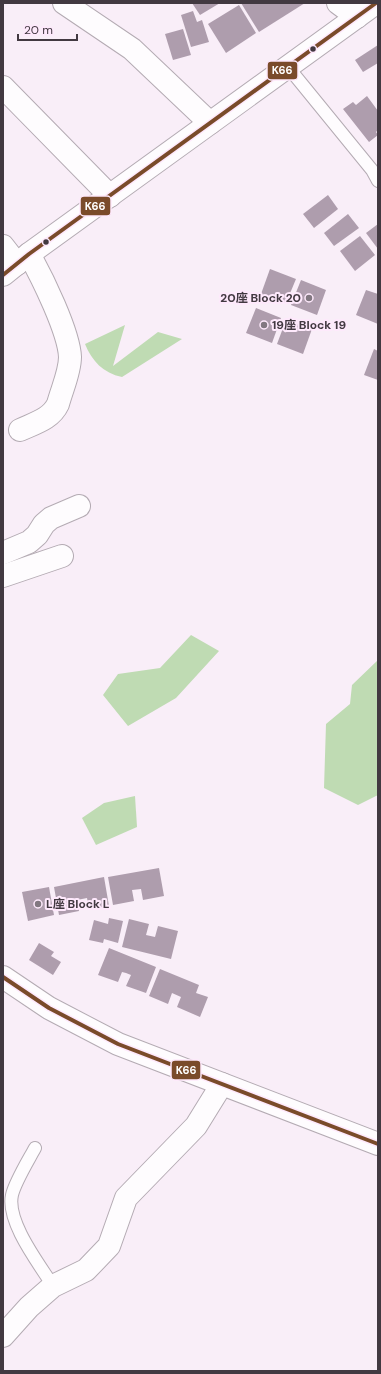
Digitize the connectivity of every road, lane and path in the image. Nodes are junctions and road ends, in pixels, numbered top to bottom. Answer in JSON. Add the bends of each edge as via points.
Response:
{"nodes":[{"id":1,"x":64,"y":3,"type":"edge"},
{"id":2,"x":338,"y":3,"type":"edge"},
{"id":3,"x":371,"y":8,"type":"edge"},
{"id":4,"x":288,"y":67,"type":"junction"},
{"id":5,"x":3,"y":86,"type":"edge"},
{"id":6,"x":210,"y":123,"type":"junction"},
{"id":7,"x":378,"y":181,"type":"edge"},
{"id":8,"x":110,"y":196,"type":"junction"},
{"id":9,"x":3,"y":246,"type":"edge"},
{"id":10,"x":16,"y":265,"type":"edge"},
{"id":11,"x":20,"y":430,"type":"dead end"},
{"id":12,"x":79,"y":506,"type":"dead end"},
{"id":13,"x":3,"y":553,"type":"edge"},
{"id":14,"x":62,"y":556,"type":"dead end"},
{"id":15,"x":3,"y":576,"type":"edge"},
{"id":16,"x":3,"y":977,"type":"edge"},
{"id":17,"x":222,"y":1084,"type":"junction"},
{"id":18,"x":378,"y":1144,"type":"edge"},
{"id":19,"x":35,"y":1148,"type":"dead end"},
{"id":20,"x":53,"y":1286,"type":"junction"},
{"id":21,"x":3,"y":1336,"type":"edge"}],
"edges":[{"from":1,"to":6,"type":"street","via":[[132,49]]},
{"from":2,"to":3,"type":"street"},
{"from":3,"to":4,"type":"street"},
{"from":4,"to":6,"type":"street"},
{"from":4,"to":7,"type":"lane","via":[[372,170]]},
{"from":5,"to":8,"type":"street"},
{"from":6,"to":8,"type":"street"},
{"from":8,"to":10,"type":"street"},
{"from":9,"to":10,"type":"street"},
{"from":10,"to":11,"type":"street","via":[[41,276],[67,341],[70,356],[55,411],[50,416]]},
{"from":12,"to":13,"type":"street","via":[[50,518],[29,542]]},
{"from":14,"to":15,"type":"street"},
{"from":16,"to":17,"type":"street","via":[[48,1008],[118,1044]]},
{"from":17,"to":18,"type":"street"},
{"from":17,"to":20,"type":"street","via":[[196,1126],[126,1198],[109,1246],[86,1270]]},
{"from":19,"to":20,"type":"lane","via":[[12,1196],[13,1217]]},
{"from":20,"to":21,"type":"street","via":[[29,1307]]}]}
